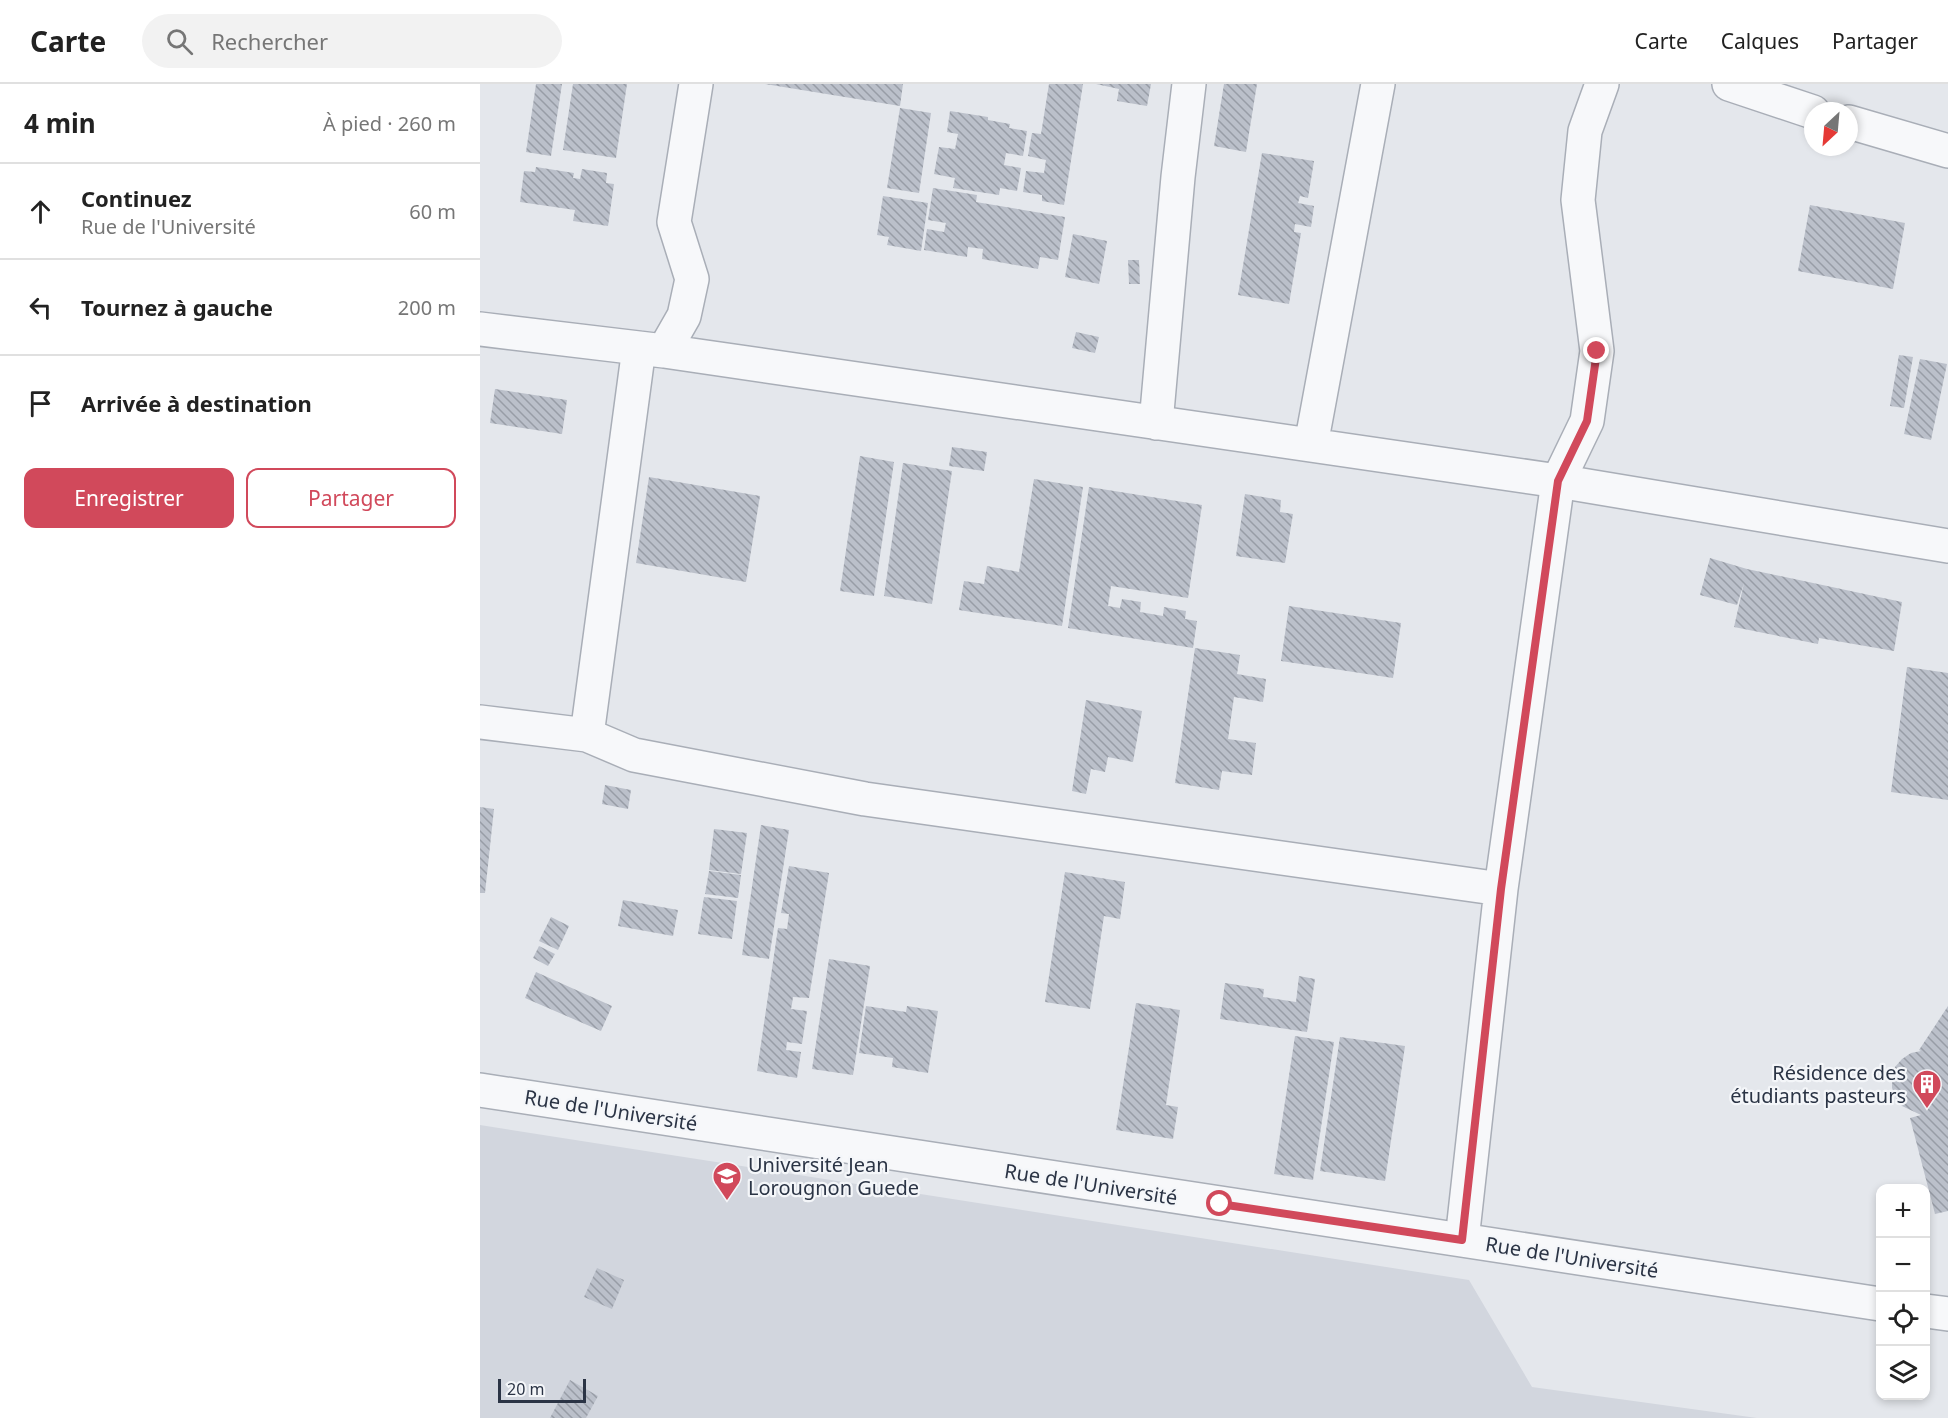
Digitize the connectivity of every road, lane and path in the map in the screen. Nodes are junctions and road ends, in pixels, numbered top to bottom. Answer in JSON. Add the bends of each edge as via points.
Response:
{"nodes":[{"id":1,"x":696,"y":84,"type":"edge"},
{"id":2,"x":1189,"y":84,"type":"edge"},
{"id":3,"x":1378,"y":84,"type":"edge"},
{"id":4,"x":1602,"y":84,"type":"edge"},
{"id":5,"x":1729,"y":84,"type":"edge"},
{"id":6,"x":1804,"y":109,"type":"edge"},
{"id":7,"x":1858,"y":125,"type":"edge"},
{"id":8,"x":1948,"y":151,"type":"edge"},
{"id":9,"x":480,"y":329,"type":"edge"},
{"id":10,"x":651,"y":349,"type":"junction"},
{"id":11,"x":1156,"y":423,"type":"junction"},
{"id":12,"x":1311,"y":445,"type":"junction"},
{"id":13,"x":1558,"y":481,"type":"junction"},
{"id":14,"x":1948,"y":546,"type":"edge"},
{"id":15,"x":480,"y":722,"type":"edge"},
{"id":16,"x":587,"y":735,"type":"junction"},
{"id":17,"x":1501,"y":889,"type":"junction"},
{"id":18,"x":480,"y":1090,"type":"edge"},
{"id":19,"x":1462,"y":1240,"type":"junction"},
{"id":20,"x":1876,"y":1303,"type":"edge"},
{"id":21,"x":1930,"y":1312,"type":"edge"},
{"id":22,"x":1948,"y":1314,"type":"edge"}],
"edges":[{"from":1,"to":10,"type":"street","via":[[674,222],[692,279],[684,316]]},
{"from":2,"to":11,"type":"street"},
{"from":3,"to":12,"type":"street"},
{"from":4,"to":13,"type":"street","via":[[1585,131],[1578,200],[1597,351],[1587,421]]},
{"from":5,"to":6,"type":"street"},
{"from":7,"to":8,"type":"street"},
{"from":9,"to":10,"type":"street"},
{"from":10,"to":11,"type":"street"},
{"from":10,"to":16,"type":"street"},
{"from":11,"to":12,"type":"street"},
{"from":12,"to":13,"type":"street"},
{"from":13,"to":14,"type":"street"},
{"from":13,"to":17,"type":"street"},
{"from":15,"to":16,"type":"street"},
{"from":16,"to":17,"type":"street","via":[[634,755],[865,799]]},
{"from":17,"to":19,"type":"street"},
{"from":18,"to":19,"type":"street","name":"Rue de l'Université"},
{"from":19,"to":20,"type":"street","name":"Rue de l'Université"},
{"from":21,"to":22,"type":"street"}]}
